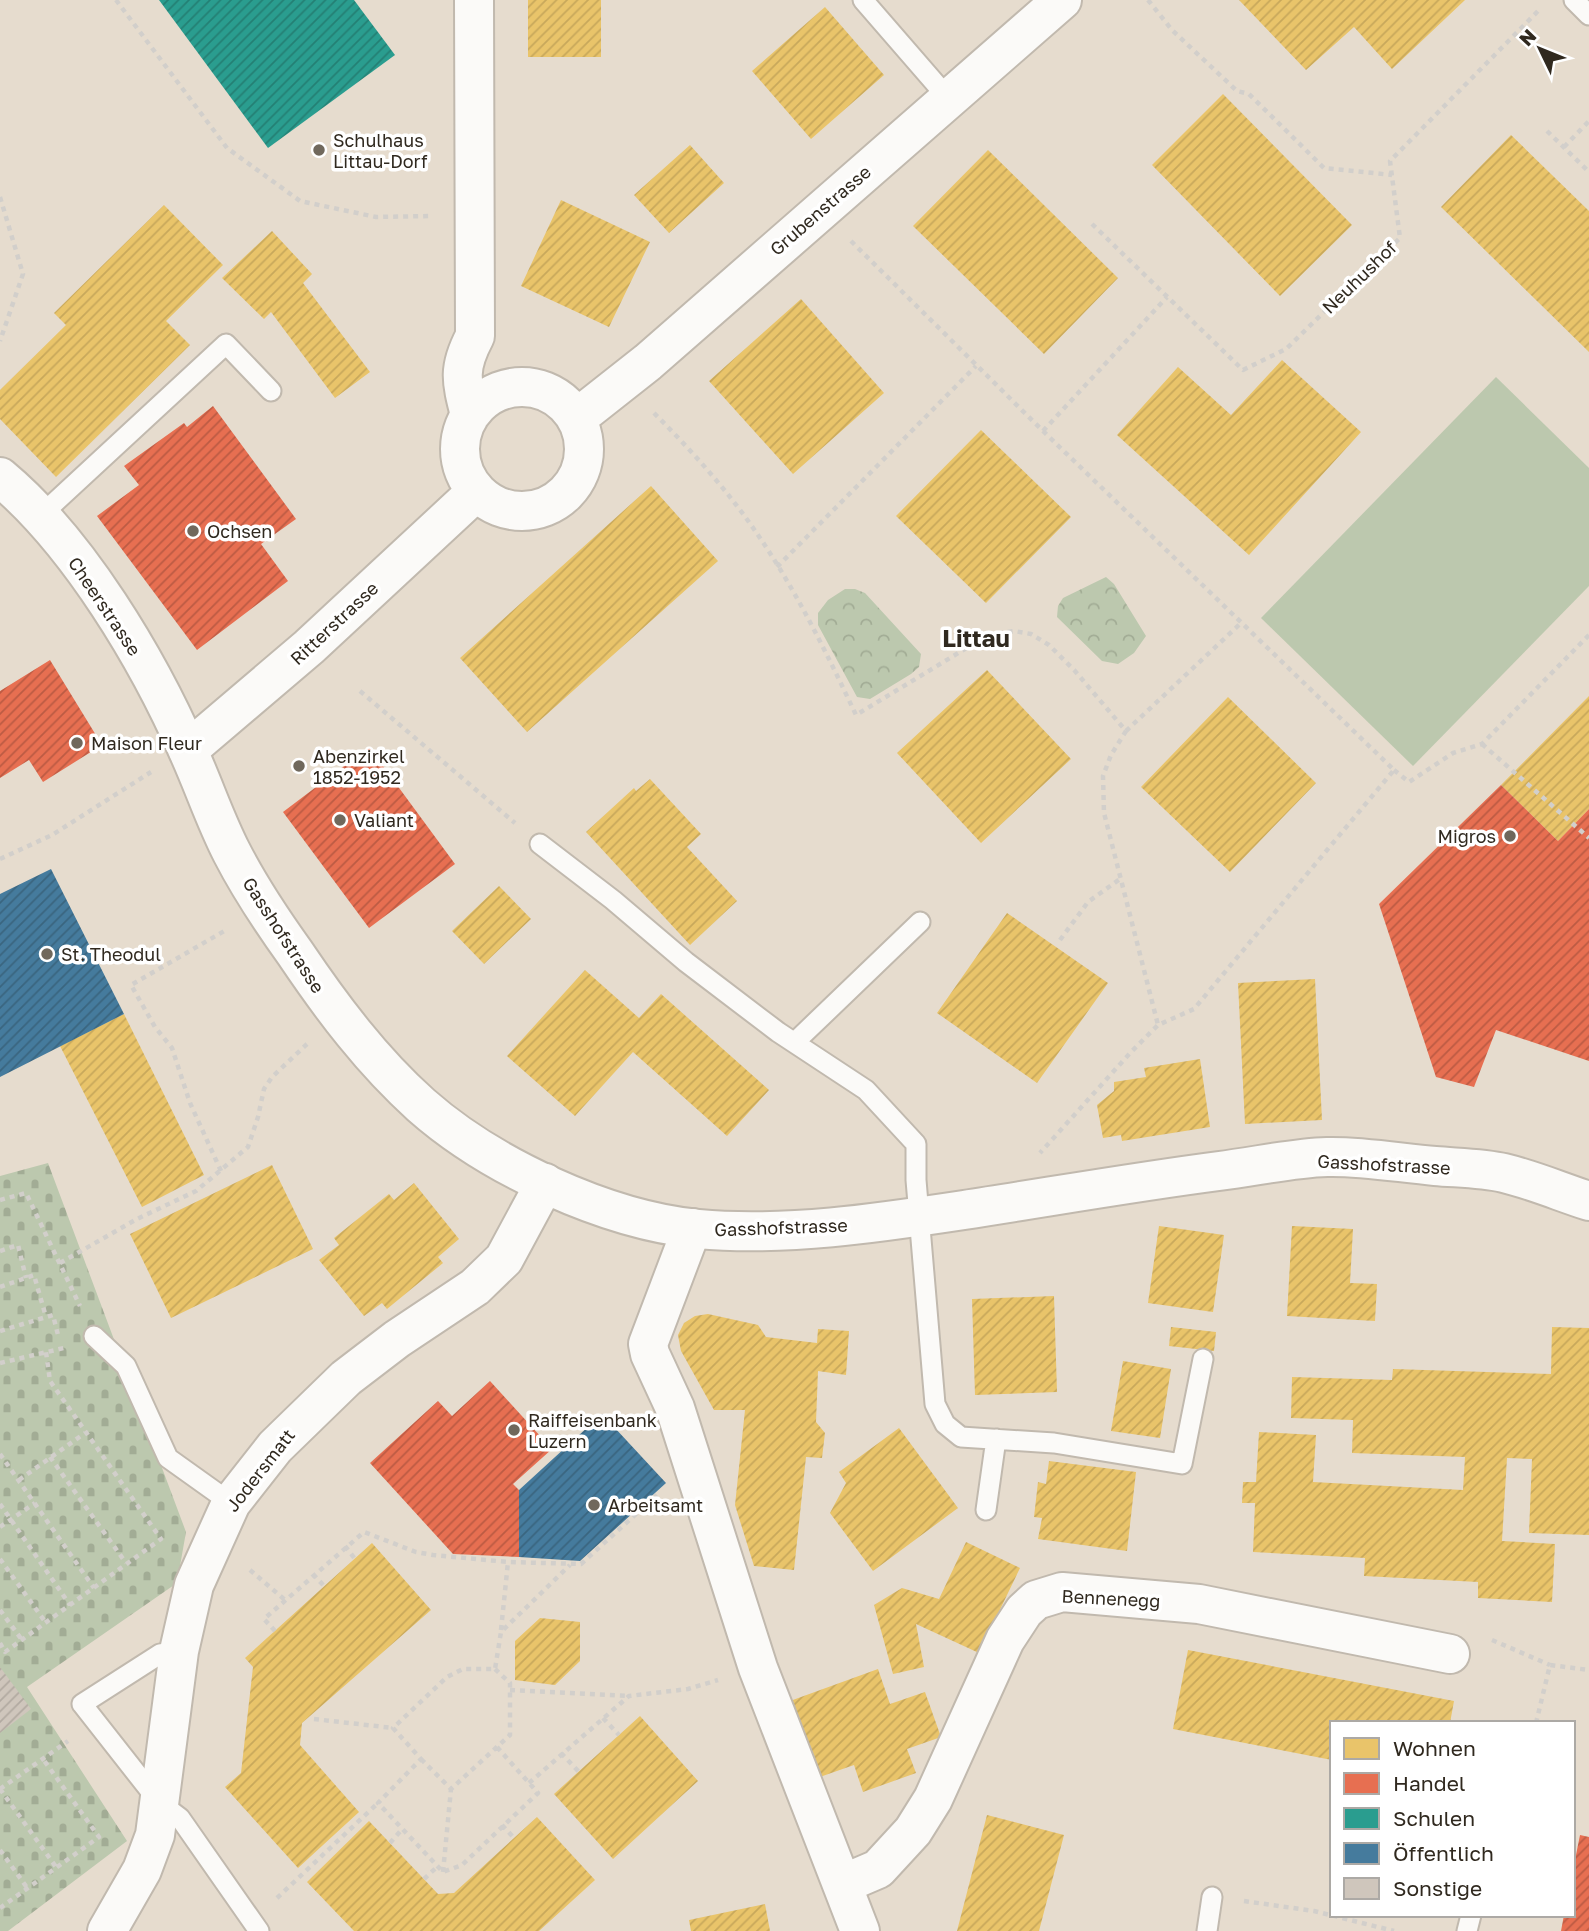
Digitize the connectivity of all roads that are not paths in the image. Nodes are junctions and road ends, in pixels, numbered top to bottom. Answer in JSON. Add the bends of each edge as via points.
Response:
{"nodes":[{"id":1,"x":474,"y":0,"type":"edge"},
{"id":2,"x":863,"y":0,"type":"edge"},
{"id":3,"x":1062,"y":0,"type":"edge"},
{"id":4,"x":1574,"y":0,"type":"edge"},
{"id":5,"x":1589,"y":15,"type":"edge"},
{"id":6,"x":948,"y":98,"type":"junction"},
{"id":7,"x":475,"y":336,"type":"junction"},
{"id":8,"x":524,"y":386,"type":"junction"},
{"id":9,"x":271,"y":391,"type":"dead end"},
{"id":10,"x":470,"y":415,"type":"junction"},
{"id":11,"x":577,"y":418,"type":"junction"},
{"id":12,"x":0,"y":477,"type":"edge"},
{"id":13,"x":476,"y":492,"type":"junction"},
{"id":14,"x":40,"y":516,"type":"junction"},
{"id":15,"x":188,"y":750,"type":"junction"},
{"id":16,"x":540,"y":844,"type":"road end"},
{"id":17,"x":920,"y":922,"type":"dead end"},
{"id":18,"x":795,"y":1042,"type":"junction"},
{"id":19,"x":545,"y":1183,"type":"junction"},
{"id":20,"x":1589,"y":1201,"type":"edge"},
{"id":21,"x":919,"y":1217,"type":"junction"},
{"id":22,"x":692,"y":1228,"type":"junction"},
{"id":23,"x":94,"y":1336,"type":"road end"},
{"id":24,"x":1203,"y":1359,"type":"dead end"},
{"id":25,"x":996,"y":1439,"type":"junction"},
{"id":26,"x":231,"y":1503,"type":"junction"},
{"id":27,"x":986,"y":1510,"type":"dead end"},
{"id":28,"x":178,"y":1651,"type":"junction"},
{"id":29,"x":1450,"y":1654,"type":"dead end"},
{"id":30,"x":159,"y":1802,"type":"junction"},
{"id":31,"x":844,"y":1884,"type":"junction"},
{"id":32,"x":1212,"y":1897,"type":"road end"},
{"id":33,"x":107,"y":1931,"type":"edge"},
{"id":34,"x":260,"y":1931,"type":"edge"},
{"id":35,"x":860,"y":1931,"type":"edge"},
{"id":36,"x":1207,"y":1931,"type":"edge"}],
"edges":[{"from":1,"to":7,"type":"street"},
{"from":2,"to":6,"type":"lane"},
{"from":3,"to":6,"type":"street","name":"Grubenstrasse"},
{"from":4,"to":5,"type":"lane"},
{"from":6,"to":11,"type":"street","name":"Grubenstrasse","via":[[648,362]]},
{"from":7,"to":8,"type":"street"},
{"from":7,"to":10,"type":"street","via":[[464,358],[462,387]]},
{"from":8,"to":10,"type":"street","via":[[493,393]]},
{"from":8,"to":11,"type":"street","via":[[545,390],[563,401]]},
{"from":9,"to":14,"type":"lane","via":[[226,344]]},
{"from":10,"to":13,"type":"street","via":[[463,429],[461,462]]},
{"from":11,"to":13,"type":"street","via":[[585,457],[567,493],[551,505],[511,511]]},
{"from":12,"to":14,"type":"street","name":"Cheerstrasse"},
{"from":13,"to":15,"type":"street","name":"Ritterstrasse","via":[[309,647]]},
{"from":14,"to":15,"type":"street","name":"Cheerstrasse","via":[[131,641]]},
{"from":15,"to":19,"type":"street","name":"Gasshofstrasse","via":[[220,828],[264,908],[342,1020],[383,1068],[448,1127]]},
{"from":16,"to":18,"type":"lane","via":[[685,962]]},
{"from":17,"to":18,"type":"lane"},
{"from":18,"to":21,"type":"lane","via":[[866,1090],[916,1144]]},
{"from":19,"to":22,"type":"street","name":"Gasshofstrasse","via":[[617,1211]]},
{"from":19,"to":26,"type":"street","name":"Jodersmatt","via":[[504,1259],[475,1287],[346,1378],[275,1447]]},
{"from":20,"to":21,"type":"street","name":"Gasshofstrasse","via":[[1502,1172],[1327,1157]]},
{"from":21,"to":22,"type":"street","name":"Gasshofstrasse","via":[[844,1226],[731,1231]]},
{"from":21,"to":25,"type":"lane","via":[[935,1404],[946,1424],[961,1437]]},
{"from":22,"to":31,"type":"street","via":[[648,1344],[650,1354],[675,1408],[758,1668]]},
{"from":23,"to":26,"type":"lane","via":[[126,1366],[168,1458]]},
{"from":24,"to":25,"type":"lane","via":[[1182,1464],[1055,1443]]},
{"from":25,"to":27,"type":"lane"},
{"from":26,"to":28,"type":"street","name":"Jodersmatt","via":[[194,1585]]},
{"from":28,"to":30,"type":"street","name":"Jodersmatt"},
{"from":28,"to":30,"type":"lane","via":[[160,1654],[82,1704]]},
{"from":29,"to":31,"type":"street","name":"Bennenegg","via":[[1199,1604],[1062,1592],[1036,1600],[1005,1640],[939,1787],[913,1831],[878,1869]]},
{"from":30,"to":33,"type":"street","name":"Jodersmatt","via":[[155,1835],[142,1870]]},
{"from":30,"to":34,"type":"lane","via":[[180,1818]]},
{"from":31,"to":35,"type":"street"},
{"from":32,"to":36,"type":"lane"}]}
